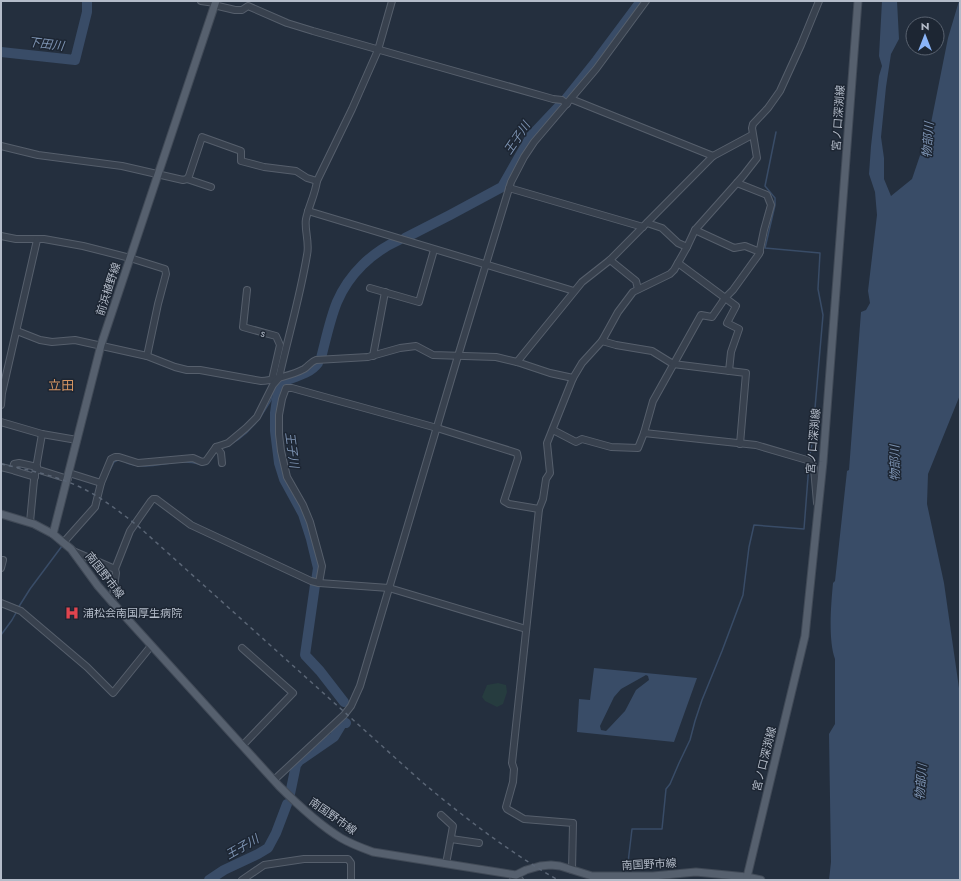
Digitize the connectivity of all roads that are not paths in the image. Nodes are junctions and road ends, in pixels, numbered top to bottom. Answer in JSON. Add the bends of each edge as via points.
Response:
{"nodes":[{"id":1,"x":201,"y":1,"type":"edge"},
{"id":2,"x":392,"y":1,"type":"edge"},
{"id":3,"x":646,"y":1,"type":"edge"},
{"id":4,"x":819,"y":1,"type":"edge"},
{"id":5,"x":858,"y":1,"type":"edge"},
{"id":6,"x":215,"y":2,"type":"edge"},
{"id":7,"x":378,"y":50,"type":"junction"},
{"id":8,"x":566,"y":101,"type":"junction"},
{"id":9,"x":752,"y":135,"type":"junction"},
{"id":10,"x":1,"y":146,"type":"edge"},
{"id":11,"x":713,"y":156,"type":"junction"},
{"id":12,"x":157,"y":174,"type":"junction"},
{"id":13,"x":187,"y":179,"type":"junction"},
{"id":14,"x":317,"y":181,"type":"junction"},
{"id":15,"x":737,"y":183,"type":"junction"},
{"id":16,"x":211,"y":187,"type":"dead end"},
{"id":17,"x":509,"y":188,"type":"junction"},
{"id":18,"x":308,"y":211,"type":"junction"},
{"id":19,"x":645,"y":225,"type":"junction"},
{"id":20,"x":695,"y":230,"type":"junction"},
{"id":21,"x":1,"y":236,"type":"edge"},
{"id":22,"x":37,"y":240,"type":"junction"},
{"id":23,"x":687,"y":247,"type":"junction"},
{"id":24,"x":434,"y":250,"type":"junction"},
{"id":25,"x":760,"y":252,"type":"junction"},
{"id":26,"x":130,"y":258,"type":"junction"},
{"id":27,"x":610,"y":260,"type":"junction"},
{"id":28,"x":678,"y":263,"type":"junction"},
{"id":29,"x":486,"y":264,"type":"junction"},
{"id":30,"x":370,"y":288,"type":"dead end"},
{"id":31,"x":638,"y":289,"type":"junction"},
{"id":32,"x":247,"y":290,"type":"dead end"},
{"id":33,"x":574,"y":291,"type":"junction"},
{"id":34,"x":385,"y":292,"type":"junction"},
{"id":35,"x":725,"y":298,"type":"junction"},
{"id":36,"x":17,"y":331,"type":"junction"},
{"id":37,"x":602,"y":341,"type":"junction"},
{"id":38,"x":101,"y":345,"type":"junction"},
{"id":39,"x":147,"y":356,"type":"junction"},
{"id":40,"x":373,"y":356,"type":"junction"},
{"id":41,"x":458,"y":356,"type":"junction"},
{"id":42,"x":518,"y":362,"type":"junction"},
{"id":43,"x":673,"y":364,"type":"junction"},
{"id":44,"x":730,"y":371,"type":"junction"},
{"id":45,"x":278,"y":378,"type":"junction"},
{"id":46,"x":573,"y":378,"type":"junction"},
{"id":47,"x":286,"y":388,"type":"junction"},
{"id":48,"x":1,"y":405,"type":"edge"},
{"id":49,"x":1,"y":422,"type":"edge"},
{"id":50,"x":436,"y":428,"type":"junction"},
{"id":51,"x":553,"y":430,"type":"junction"},
{"id":52,"x":644,"y":433,"type":"junction"},
{"id":53,"x":42,"y":434,"type":"junction"},
{"id":54,"x":77,"y":440,"type":"junction"},
{"id":55,"x":740,"y":444,"type":"junction"},
{"id":56,"x":216,"y":447,"type":"junction"},
{"id":57,"x":222,"y":463,"type":"dead end"},
{"id":58,"x":1,"y":467,"type":"edge"},
{"id":59,"x":36,"y":468,"type":"junction"},
{"id":60,"x":13,"y":470,"type":"junction"},
{"id":61,"x":35,"y":476,"type":"junction"},
{"id":62,"x":68,"y":476,"type":"junction"},
{"id":63,"x":101,"y":483,"type":"junction"},
{"id":64,"x":818,"y":508,"type":"junction"},
{"id":65,"x":539,"y":509,"type":"junction"},
{"id":66,"x":1,"y":514,"type":"edge"},
{"id":67,"x":30,"y":522,"type":"junction"},
{"id":68,"x":53,"y":534,"type":"junction"},
{"id":69,"x":63,"y":543,"type":"junction"},
{"id":70,"x":73,"y":551,"type":"junction"},
{"id":71,"x":3,"y":560,"type":"dead end"},
{"id":72,"x":1,"y":568,"type":"edge"},
{"id":73,"x":115,"y":569,"type":"junction"},
{"id":74,"x":319,"y":583,"type":"junction"},
{"id":75,"x":389,"y":588,"type":"junction"},
{"id":76,"x":112,"y":602,"type":"junction"},
{"id":77,"x":1,"y":603,"type":"edge"},
{"id":78,"x":526,"y":629,"type":"junction"},
{"id":79,"x":152,"y":646,"type":"junction"},
{"id":80,"x":242,"y":648,"type":"dead end"},
{"id":81,"x":243,"y":745,"type":"junction"},
{"id":82,"x":274,"y":780,"type":"junction"},
{"id":83,"x":441,"y":815,"type":"dead end"},
{"id":84,"x":451,"y":838,"type":"junction"},
{"id":85,"x":479,"y":843,"type":"dead end"},
{"id":86,"x":446,"y":864,"type":"junction"},
{"id":87,"x":572,"y":870,"type":"junction"},
{"id":88,"x":516,"y":878,"type":"edge"},
{"id":89,"x":752,"y":879,"type":"edge"},
{"id":90,"x":242,"y":880,"type":"edge"},
{"id":91,"x":351,"y":880,"type":"edge"}],
"edges":[{"from":1,"to":6,"type":"street"},
{"from":2,"to":7,"type":"street"},
{"from":3,"to":8,"type":"street","via":[[596,69]]},
{"from":4,"to":9,"type":"street","via":[[780,91],[753,124]]},
{"from":5,"to":64,"type":"main road","name":"宮ノ口深渕線"},
{"from":6,"to":7,"type":"street","via":[[218,6],[235,10],[242,10],[248,6],[287,23]]},
{"from":6,"to":12,"type":"main road","name":"前浜植野線"},
{"from":7,"to":8,"type":"street"},
{"from":7,"to":14,"type":"street"},
{"from":8,"to":11,"type":"street"},
{"from":8,"to":17,"type":"street","via":[[524,157]]},
{"from":9,"to":11,"type":"street"},
{"from":9,"to":15,"type":"street","via":[[757,158]]},
{"from":10,"to":12,"type":"street","via":[[38,155],[122,166]]},
{"from":11,"to":19,"type":"street"},
{"from":12,"to":13,"type":"street"},
{"from":12,"to":26,"type":"main road","name":"前浜植野線"},
{"from":13,"to":14,"type":"street","via":[[202,137],[242,151],[241,161],[296,171]]},
{"from":13,"to":16,"type":"street"},
{"from":14,"to":18,"type":"street"},
{"from":15,"to":20,"type":"street"},
{"from":15,"to":25,"type":"street","via":[[768,195],[771,206]]},
{"from":17,"to":19,"type":"street"},
{"from":17,"to":29,"type":"street"},
{"from":18,"to":24,"type":"street"},
{"from":18,"to":45,"type":"street","via":[[305,221],[308,254]]},
{"from":19,"to":23,"type":"street","via":[[662,228],[678,243]]},
{"from":19,"to":27,"type":"street"},
{"from":20,"to":23,"type":"street"},
{"from":20,"to":25,"type":"street","via":[[734,248],[745,246]]},
{"from":21,"to":22,"type":"street"},
{"from":22,"to":26,"type":"street","via":[[83,246]]},
{"from":22,"to":36,"type":"street"},
{"from":23,"to":28,"type":"street"},
{"from":24,"to":29,"type":"street"},
{"from":24,"to":34,"type":"street","via":[[419,302]]},
{"from":25,"to":35,"type":"street"},
{"from":26,"to":38,"type":"main road","name":"前浜植野線"},
{"from":26,"to":39,"type":"street","via":[[165,269],[166,272]]},
{"from":27,"to":31,"type":"street","via":[[636,281]]},
{"from":27,"to":33,"type":"street"},
{"from":28,"to":31,"type":"street","via":[[670,274]]},
{"from":28,"to":35,"type":"street"},
{"from":29,"to":33,"type":"street"},
{"from":29,"to":41,"type":"street"},
{"from":30,"to":34,"type":"street"},
{"from":31,"to":37,"type":"street","via":[[632,292],[618,312]]},
{"from":32,"to":45,"type":"street","name":"s","via":[[243,327],[276,336],[280,345]]},
{"from":33,"to":42,"type":"street"},
{"from":34,"to":40,"type":"street"},
{"from":35,"to":43,"type":"street","via":[[712,317],[701,315]]},
{"from":35,"to":44,"type":"street","via":[[736,306],[727,323],[740,329],[731,352]]},
{"from":36,"to":38,"type":"street","via":[[52,342],[75,340]]},
{"from":36,"to":48,"type":"street"},
{"from":37,"to":43,"type":"street","via":[[652,351]]},
{"from":37,"to":46,"type":"street","via":[[586,358]]},
{"from":38,"to":39,"type":"street"},
{"from":38,"to":54,"type":"main road","name":"前浜植野線"},
{"from":39,"to":45,"type":"street","via":[[187,370],[261,381]]},
{"from":40,"to":41,"type":"street","via":[[413,346],[434,355]]},
{"from":40,"to":45,"type":"street","via":[[316,360],[303,369]]},
{"from":41,"to":42,"type":"street","via":[[496,357]]},
{"from":41,"to":50,"type":"street"},
{"from":42,"to":46,"type":"street"},
{"from":43,"to":44,"type":"street"},
{"from":43,"to":52,"type":"street","via":[[653,401]]},
{"from":44,"to":55,"type":"street","via":[[746,373]]},
{"from":45,"to":47,"type":"street"},
{"from":45,"to":56,"type":"street","via":[[257,417],[228,443]]},
{"from":46,"to":51,"type":"street"},
{"from":47,"to":50,"type":"street"},
{"from":47,"to":74,"type":"street","via":[[280,408],[281,451],[287,477],[312,529],[322,566]]},
{"from":49,"to":53,"type":"street"},
{"from":50,"to":65,"type":"street","via":[[517,453],[518,458],[504,501]]},
{"from":50,"to":75,"type":"street"},
{"from":51,"to":52,"type":"street","via":[[576,442],[582,439],[611,447],[638,448]]},
{"from":51,"to":65,"type":"street","via":[[547,443],[550,473]]},
{"from":52,"to":55,"type":"street"},
{"from":53,"to":54,"type":"street"},
{"from":53,"to":59,"type":"street"},
{"from":54,"to":62,"type":"main road","name":"前浜植野線"},
{"from":55,"to":64,"type":"street","via":[[756,445],[809,461],[814,470]]},
{"from":56,"to":57,"type":"street","via":[[222,453]]},
{"from":56,"to":63,"type":"street","via":[[206,461],[202,462],[193,458],[138,463],[116,457],[111,459]]},
{"from":58,"to":60,"type":"street"},
{"from":59,"to":60,"type":"street","via":[[16,463]]},
{"from":59,"to":61,"type":"street"},
{"from":59,"to":62,"type":"street"},
{"from":60,"to":61,"type":"street"},
{"from":61,"to":67,"type":"street"},
{"from":62,"to":63,"type":"street"},
{"from":62,"to":68,"type":"main road","name":"前浜植野線"},
{"from":63,"to":69,"type":"street","via":[[95,507]]},
{"from":64,"to":89,"type":"main road","name":"宮ノ口深渕線","via":[[805,636]]},
{"from":65,"to":78,"type":"street"},
{"from":66,"to":67,"type":"main road"},
{"from":67,"to":68,"type":"main road"},
{"from":68,"to":69,"type":"main road","name":"南国野市線"},
{"from":69,"to":70,"type":"main road","name":"南国野市線"},
{"from":70,"to":73,"type":"street"},
{"from":70,"to":76,"type":"main road","name":"南国野市線"},
{"from":71,"to":72,"type":"street"},
{"from":73,"to":74,"type":"street","via":[[130,530],[153,499],[191,525]]},
{"from":73,"to":76,"type":"street"},
{"from":74,"to":75,"type":"street"},
{"from":75,"to":78,"type":"street"},
{"from":75,"to":82,"type":"street","via":[[360,686],[351,706]]},
{"from":76,"to":79,"type":"main road","name":"南国野市線"},
{"from":77,"to":79,"type":"street","via":[[21,611],[87,667],[113,693]]},
{"from":78,"to":87,"type":"street","via":[[512,763],[513,782],[506,808],[524,819],[573,823]]},
{"from":79,"to":81,"type":"main road","name":"南国野市線"},
{"from":80,"to":81,"type":"street","via":[[293,693]]},
{"from":81,"to":82,"type":"main road","name":"南国野市線"},
{"from":82,"to":86,"type":"main road","name":"南国野市線","via":[[298,805],[352,844],[373,852]]},
{"from":83,"to":84,"type":"street","via":[[453,826]]},
{"from":84,"to":85,"type":"street"},
{"from":84,"to":86,"type":"street"},
{"from":86,"to":88,"type":"main road","name":"南国野市線"},
{"from":87,"to":88,"type":"main road","name":"南国野市線","via":[[560,866],[540,866],[526,870]]},
{"from":87,"to":89,"type":"main road","name":"南国野市線","via":[[606,877],[696,872]]},
{"from":90,"to":91,"type":"street","via":[[264,865],[304,858],[348,859],[351,862]]}]}
